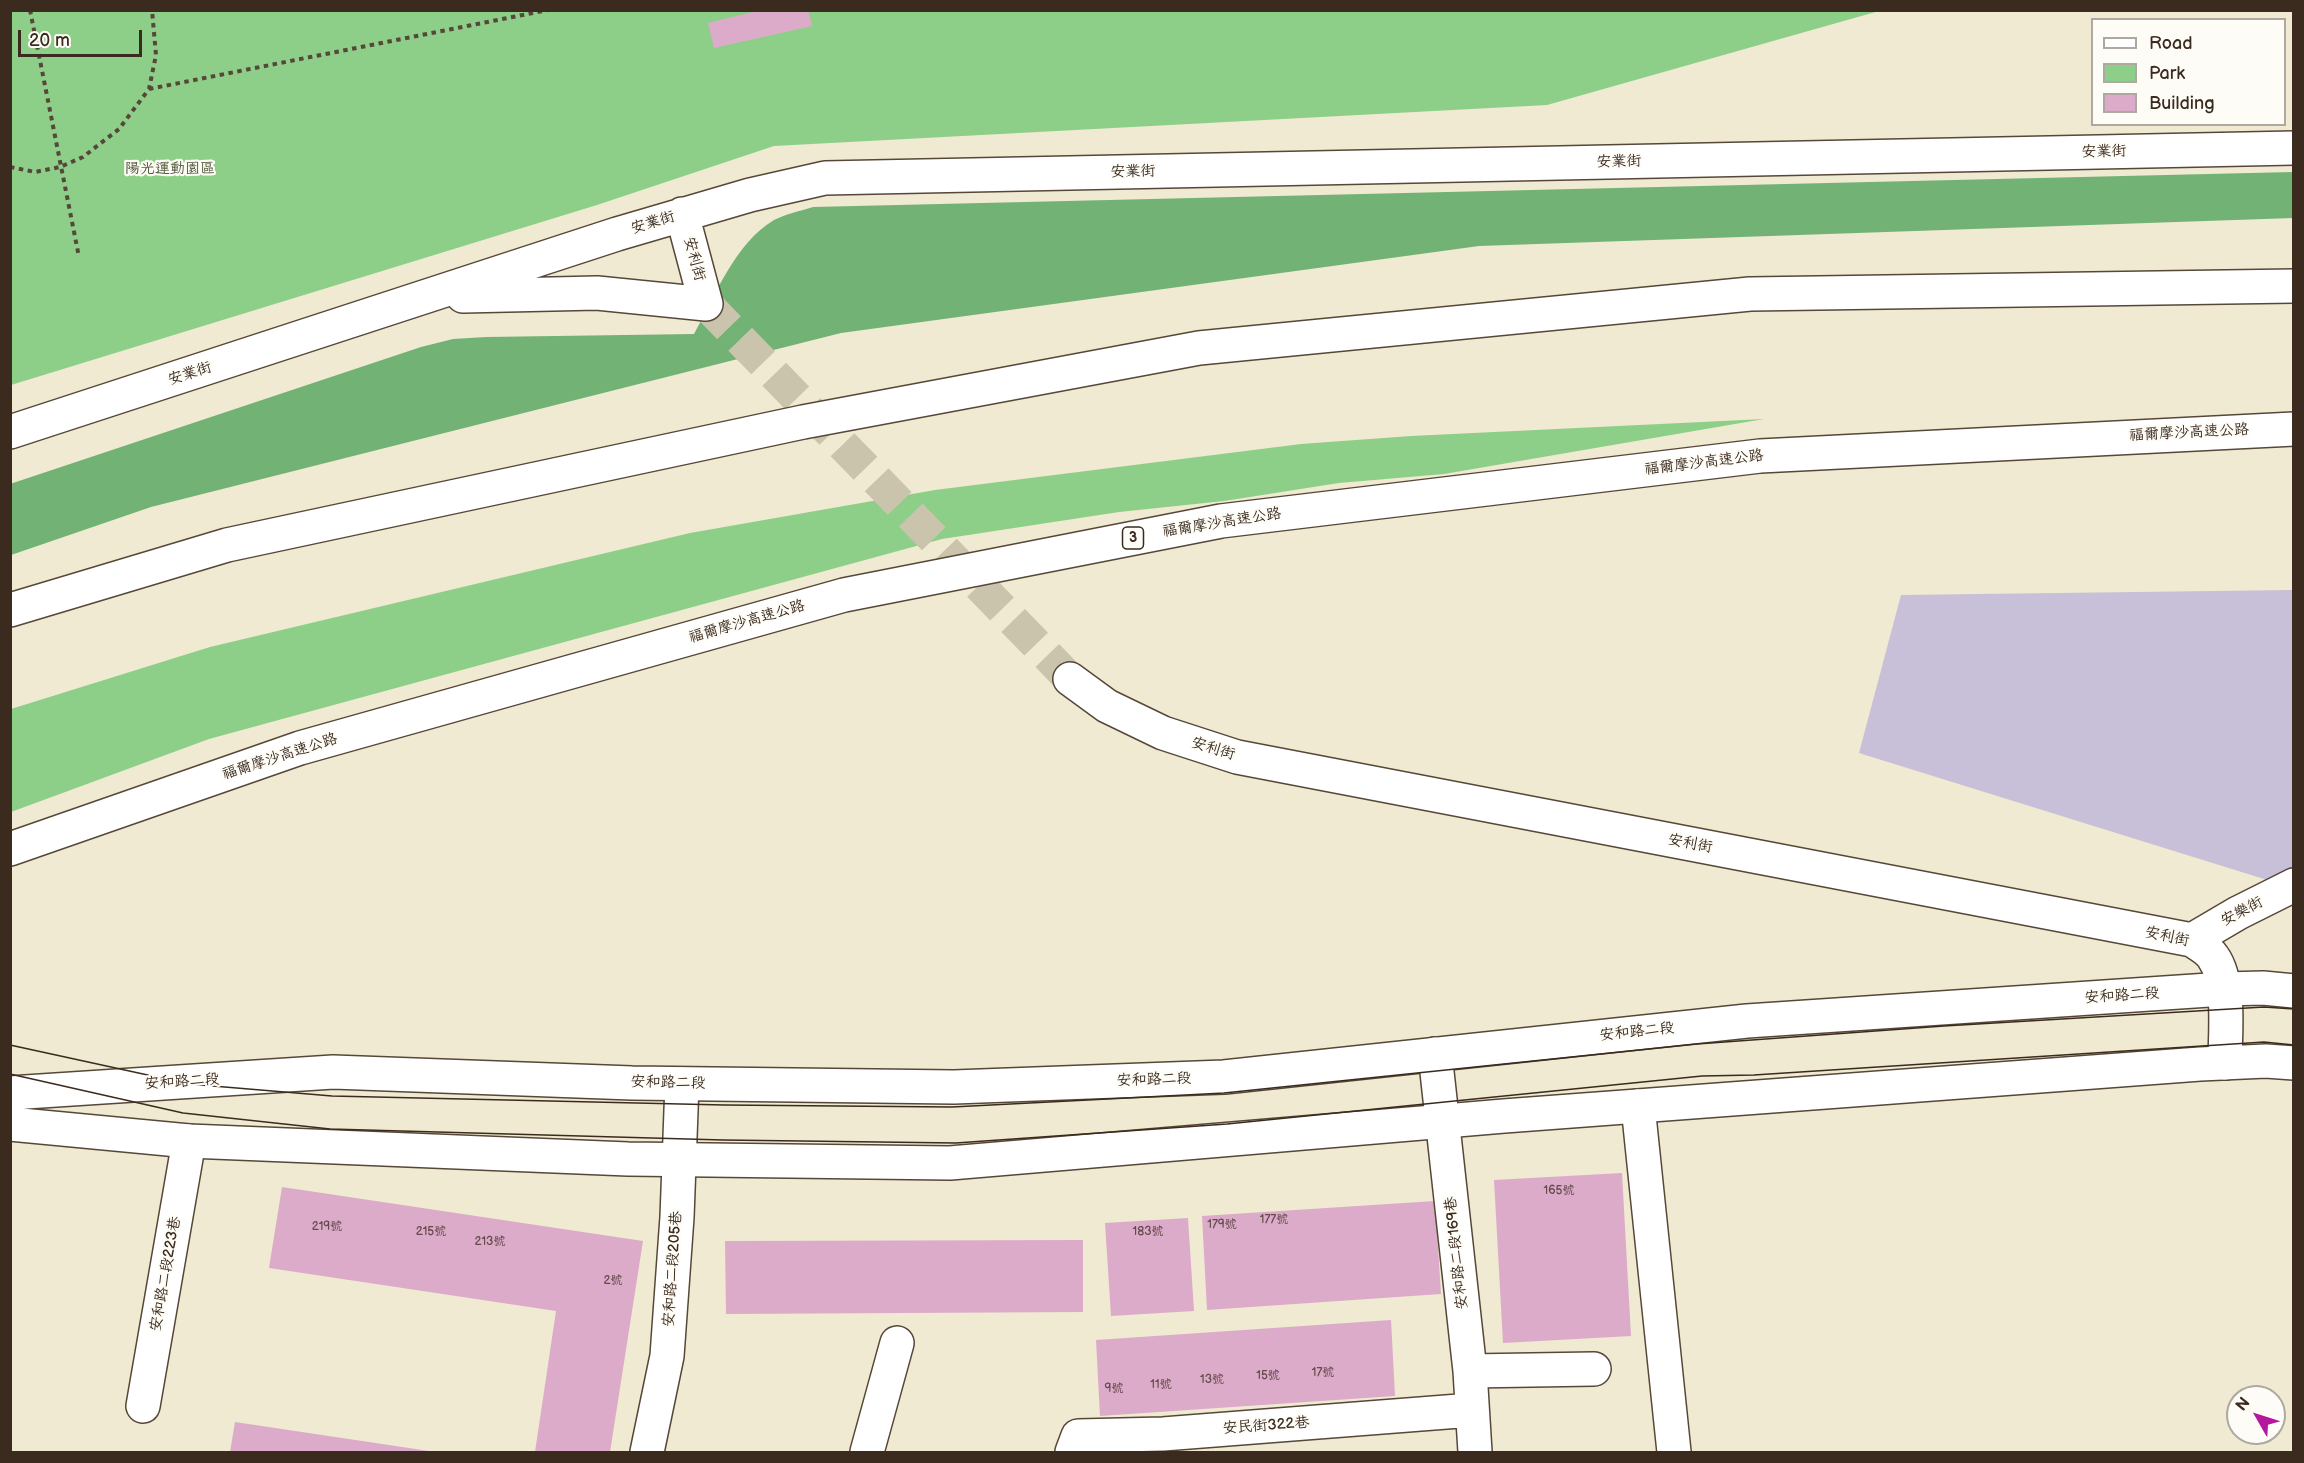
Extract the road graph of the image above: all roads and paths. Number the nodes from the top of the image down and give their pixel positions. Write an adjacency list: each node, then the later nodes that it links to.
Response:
1 (30, 10): 7 (path)
2 (152, 10): 4 (path)
3 (548, 10): 4 (path)
4 (149, 90): 7 (path)
5 (2294, 148): 8 (main road, 安業街)
6 (10, 167): 7 (path)
7 (60, 167): 9 (path)
8 (682, 214): 13 (main road, 安業街); 13 (main road, 安利街)
9 (79, 257)
10 (2294, 282): 11 (main road)
11 (2259, 286): 12 (main road); 16 (main road)
12 (2294, 286)
13 (429, 297): 15 (main road, 安業街)
14 (2294, 429): 18 (main road, 福爾摩沙高速公路 / 3)
15 (10, 432)
16 (10, 610)
17 (1070, 679): 20 (main road, 安利街)
18 (10, 849)
19 (2294, 885): 20 (main road, 安樂街)
20 (2192, 940): 21 (main road, 安利街)
21 (2224, 989): 22 (main road, 安和路二段); 23 (main road, 安和路二段); 24 (main road, 安利街)
22 (2294, 990)
23 (1435, 1054): 26 (main road, 安和路二段); 29 (main road, 安和路二段169巷)
24 (2225, 1063): 25 (main road); 28 (main road)
25 (2294, 1063)
26 (682, 1084): 27 (main road, 安和路二段); 32 (main road, 安和路二段205巷)
27 (10, 1093)
28 (1638, 1106): 29 (main road); 42 (main road)
29 (1443, 1122): 32 (main road); 35 (main road, 安和路二段169巷)
30 (10, 1124): 31 (main road)
31 (189, 1141): 32 (main road); 36 (main road, 安和路二段223巷)
32 (679, 1160): 38 (main road, 安和路二段205巷)
33 (897, 1343): 39 (main road)
34 (1594, 1369): 35 (main road)
35 (1470, 1371): 37 (main road, 安和路二段169巷)
36 (143, 1406)
37 (1472, 1410): 40 (main road, 安民街322巷); 41 (main road, 安和路二段169巷)
38 (647, 1452)
39 (867, 1452)
40 (1072, 1452)
41 (1475, 1452)
42 (1674, 1452)

